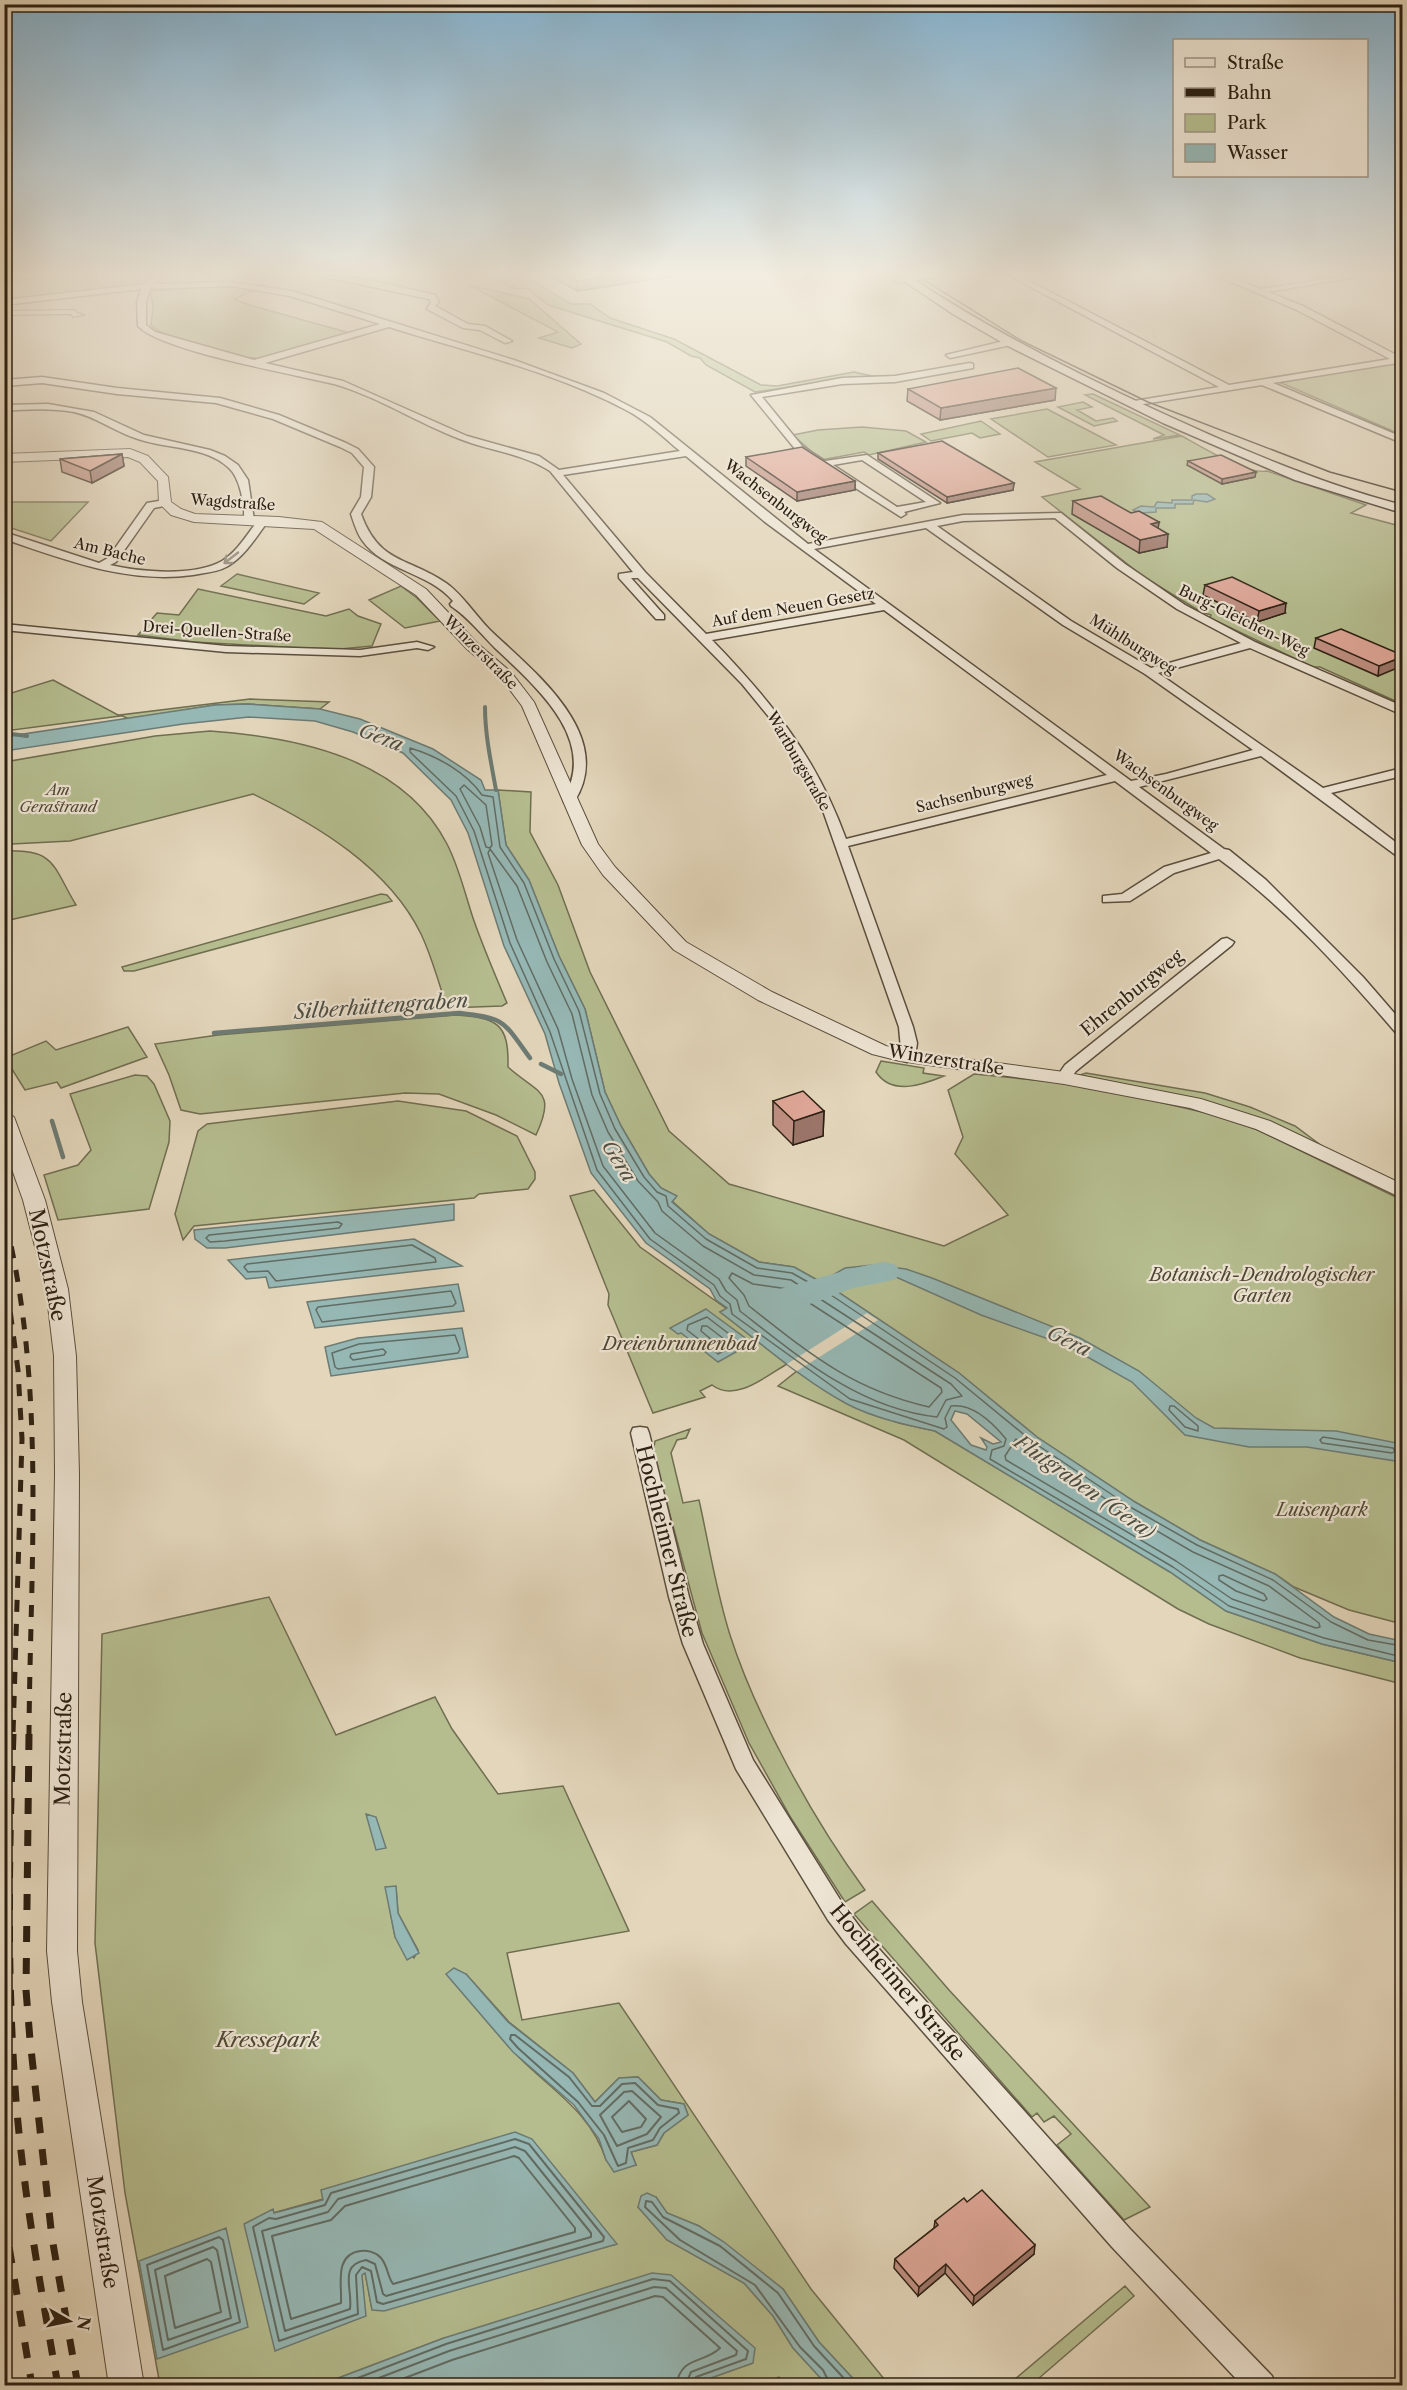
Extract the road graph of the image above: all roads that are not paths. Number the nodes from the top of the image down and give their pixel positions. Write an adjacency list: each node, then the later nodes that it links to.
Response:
1 (87, 387): 39 (street, Winzerstraße)
2 (350, 387): 19 (street, Wartburgstraße)
3 (574, 387): 15 (street, Wachsenburgweg)
4 (808, 387): 17 (street)
5 (1098, 387): 10 (main road)
6 (1225, 387): 9 (street)
7 (1242, 387): 9 (street)
8 (1274, 387): 13 (street)
9 (1230, 389): 10 (street)
10 (1134, 404): 28 (main road)
11 (6, 407): 12 (street); 14 (street)
12 (4, 421)
13 (1402, 440)
14 (137, 445): 16 (street); 27 (street, Wagdstraße); 29 (street)
15 (689, 453): 19 (street); 34 (street, Wachsenburgweg)
16 (4, 458)
17 (824, 465): 18 (street); 20 (street)
18 (880, 468): 20 (street); 21 (street)
19 (556, 473): 36 (street, Wartburgstraße)
20 (840, 475): 22 (street)
21 (893, 476): 22 (street); 23 (street)
22 (853, 483): 24 (street)
23 (906, 484): 24 (street); 25 (street)
24 (867, 492): 26 (street)
25 (920, 493): 26 (street); 26 (street)
26 (880, 500)
27 (165, 503): 29 (street, Wagdstraße); 35 (street)
28 (1402, 509)
29 (249, 520): 30 (street, Wagdstraße)
30 (263, 521): 32 (street, Wagdstraße); 35 (street, Am Bache, one-way to 35)
31 (927, 524): 34 (street, Burg-Gleichen-Weg); 43 (street, Burg-Gleichen-Weg); 45 (street, Mühlburgweg)
32 (317, 525): 37 (street, Winzerstraße)
33 (4, 535): 35 (street, Am Bache)
34 (806, 547): 38 (street, Wachsenburgweg)
35 (104, 565)
36 (641, 574): 40 (street); 42 (street, Wartburgstraße)
37 (407, 583): 39 (street, Winzerstraße); 52 (street, Winzerstraße)
38 (886, 606): 42 (street, Auf dem Neuen Gesetz); 49 (street, Wachsenburgweg)
39 (463, 609): 52 (street, Winzerstraße)
40 (660, 617)
41 (4, 627): 44 (street, Drei-Quellen-Straße)
42 (704, 638): 53 (street, Wartburgstraße)
43 (1251, 644): 45 (street); 46 (street, Burg-Gleichen-Weg)
44 (428, 647)
45 (1149, 672): 47 (street, Mühlburgweg)
46 (1402, 710)
47 (1261, 752): 50 (street); 51 (street, Mühlburgweg)
48 (1402, 772): 51 (street)
49 (1116, 777): 50 (street, Wachsenburgweg); 53 (street, Sachsenburgweg)
50 (1130, 785): 54 (street, Wachsenburgweg)
51 (1321, 792): 55 (street, Mühlburgweg)
52 (568, 799): 59 (street, Winzerstraße)
53 (841, 844): 59 (street, Wartburgstraße)
54 (1224, 853): 56 (street, Wachsenburgweg); 58 (street, Wachsenburgweg)
55 (1402, 853)
56 (1108, 899)
57 (1227, 942): 60 (street, Ehrenburgweg)
58 (1402, 1031)
59 (907, 1057): 60 (street, Winzerstraße)
60 (1064, 1078): 62 (street, Winzerstraße)
61 (4, 1117): 64 (street, Motzstraße)
62 (1402, 1192)
63 (640, 1433): 65 (street, Hochheimer Straße)
64 (127, 2385)
65 (1262, 2385)

